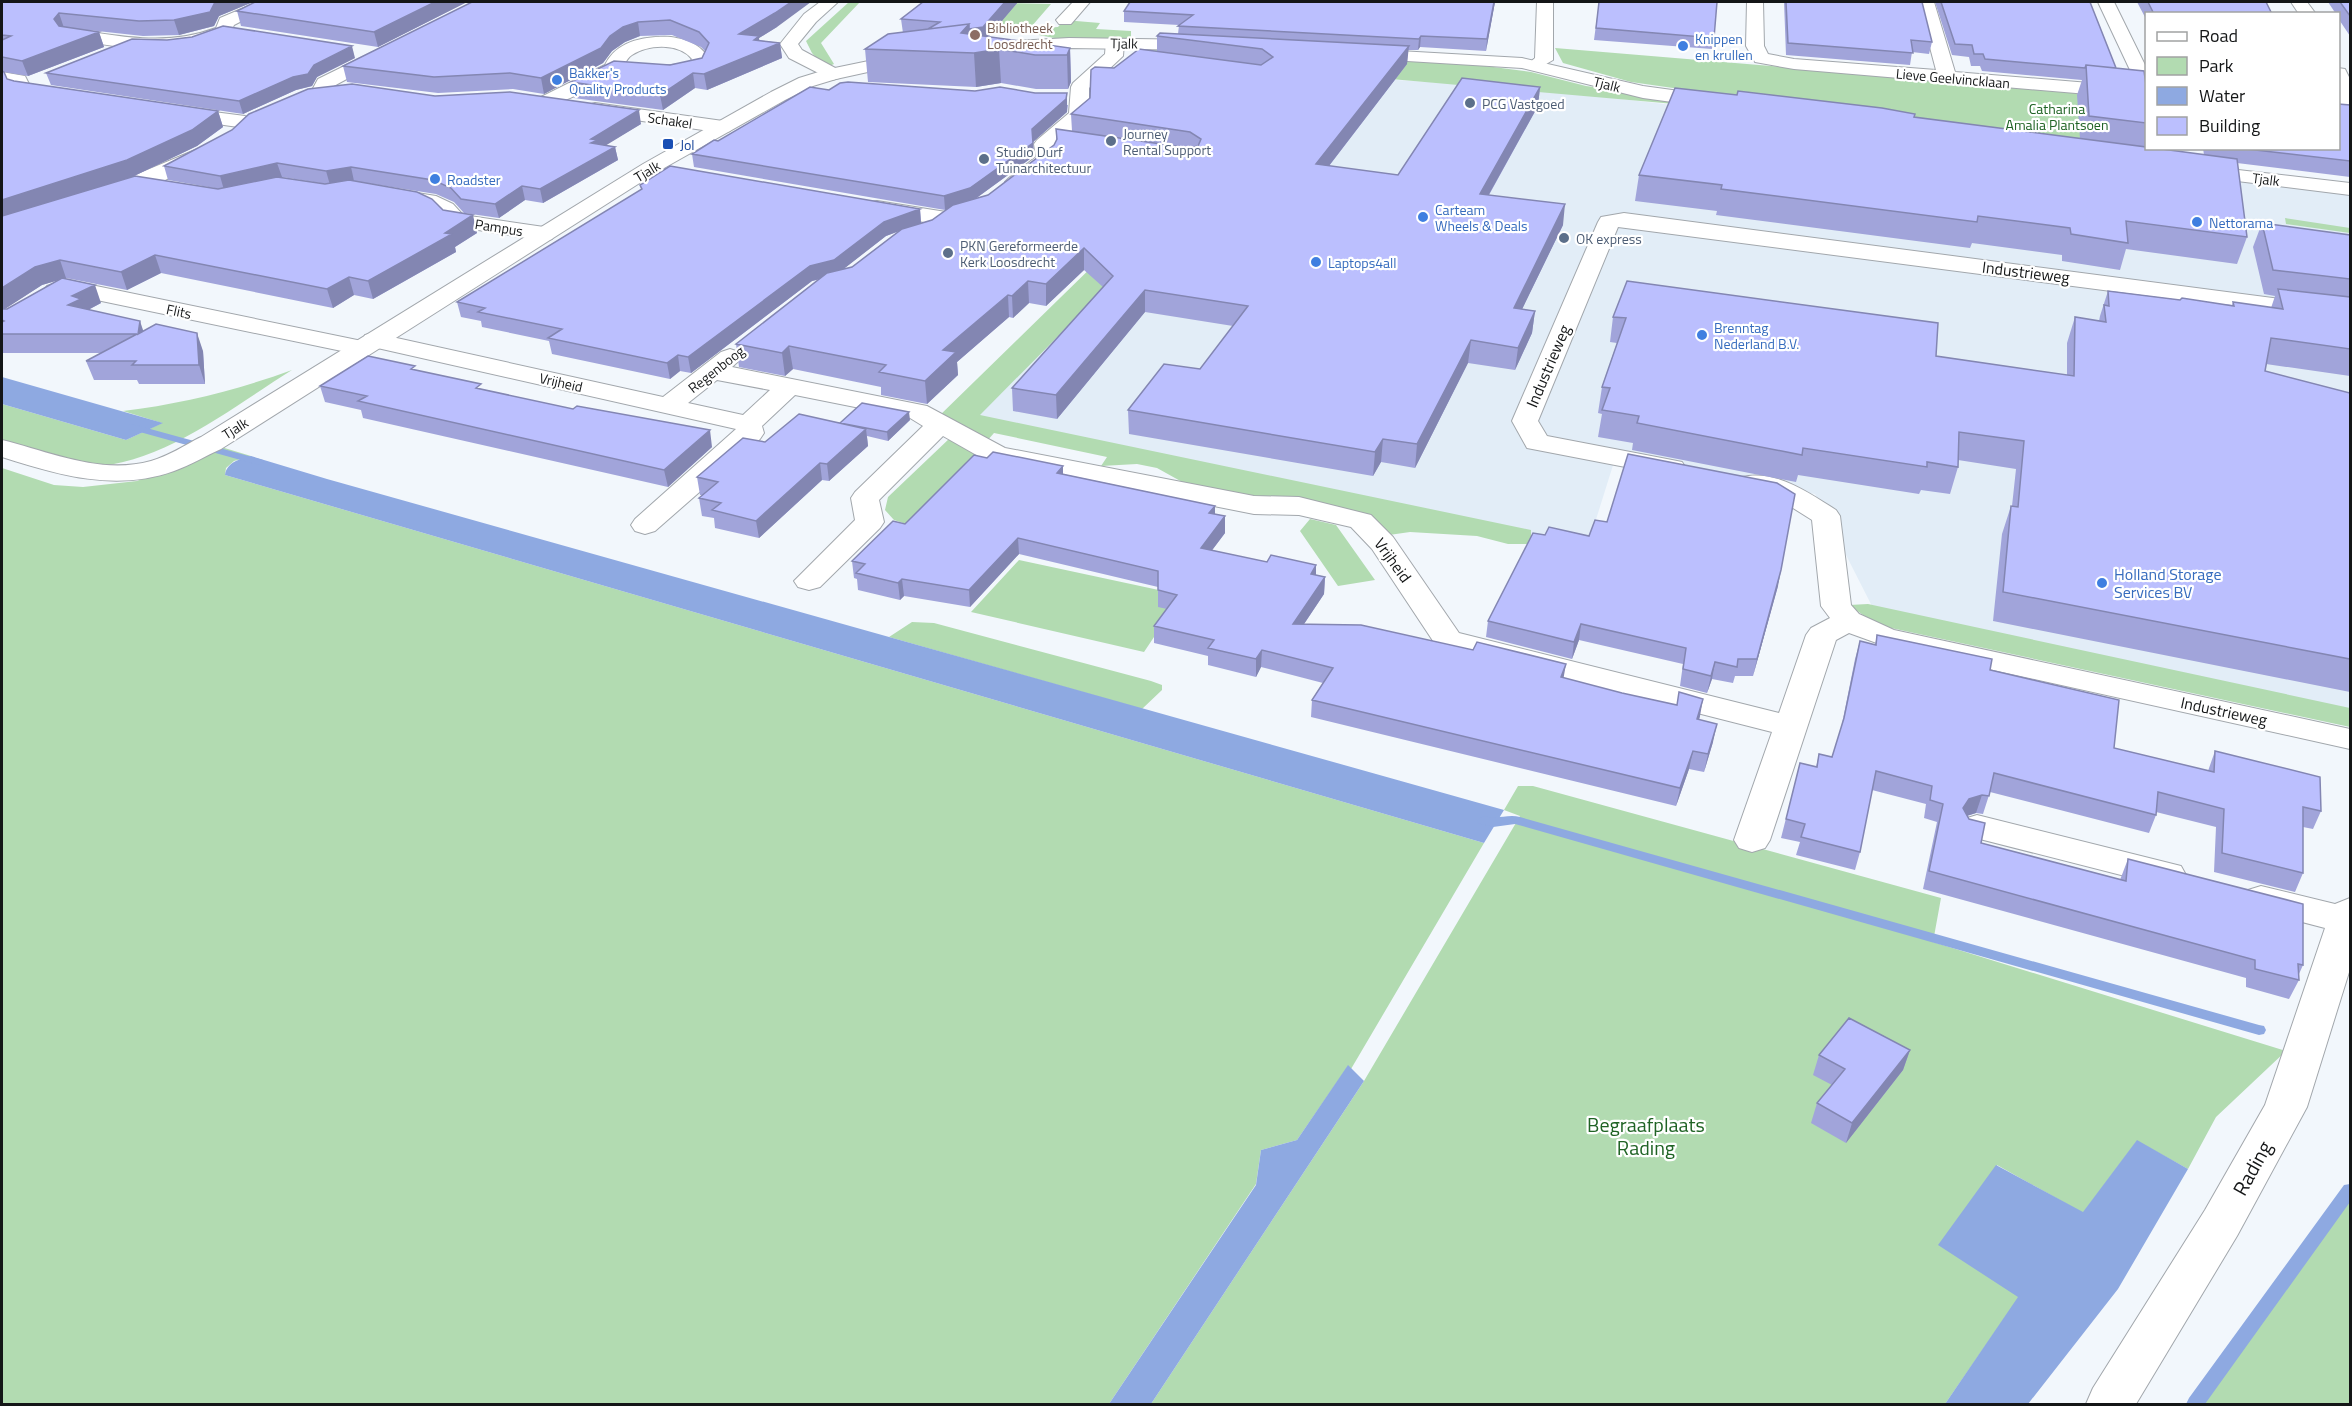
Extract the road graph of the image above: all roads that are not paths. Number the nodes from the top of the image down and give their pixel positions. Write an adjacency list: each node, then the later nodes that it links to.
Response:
1 (271, 2): 9 (street)
2 (830, 2): 25 (street)
3 (1082, 2): 8 (street)
4 (1545, 2): 23 (street)
5 (1755, 2): 29 (street, Lieve Geelvincklaan)
6 (1926, 2): 29 (street)
7 (2106, 2): 30 (street)
8 (1065, 20)
9 (224, 31): 11 (street); 12 (street)
10 (70, 34): 12 (street)
11 (248, 35)
12 (136, 44): 21 (street)
13 (398, 44): 20 (street)
14 (1217, 46): 15 (street, Tjalk)
15 (1115, 47): 16 (street, Tjalk); 22 (street); 44 (street)
16 (985, 48)
17 (354, 50): 20 (street)
18 (1346, 52): 23 (street, Tjalk)
19 (934, 53): 25 (street, Tjalk)
20 (378, 54): 32 (street)
21 (105, 56)
22 (1170, 63)
23 (1536, 65): 38 (street, Tjalk)
24 (613, 68): 37 (street)
25 (832, 74): 43 (street, Tjalk)
26 (53, 76): 31 (street)
27 (2340, 77): 39 (street)
28 (2, 78): 31 (street)
29 (1947, 78): 33 (street, Lieve Geelvincklaan)
30 (2145, 83)
31 (22, 88): 34 (street); 35 (street)
32 (355, 89)
33 (2145, 93)
34 (2, 95)
35 (76, 98)
36 (524, 99): 37 (street, Schakel)
37 (546, 102): 43 (street, Schakel)
38 (1733, 104)
39 (2344, 104)
40 (154, 110): 42 (street)
41 (265, 113): 42 (street)
42 (245, 122): 49 (street)
43 (723, 128): 46 (street, Tjalk)
44 (1051, 139): 45 (street); 53 (street)
45 (1074, 142)
46 (650, 168): 48 (street); 58 (street, Tjalk)
47 (2181, 169): 50 (street, Tjalk)
48 (684, 174)
49 (140, 183): 51 (street); 54 (street)
50 (2350, 189)
51 (173, 190)
52 (375, 192): 58 (street, Pampus)
53 (999, 195)
54 (86, 201)
55 (857, 204): 57 (street)
56 (969, 212): 57 (street)
57 (946, 219): 59 (street)
58 (544, 234): 62 (street, Tjalk)
59 (915, 237)
60 (33, 303): 62 (street, Flits)
61 (2350, 315): 72 (street, Industrieweg)
62 (368, 344): 66 (street, Vrijheid); 69 (street, Tjalk)
63 (749, 344): 64 (street, Regenboog)
64 (712, 371): 65 (street, Vrijheid); 66 (street, Regenboog)
65 (789, 387): 67 (street); 68 (street, Vrijheid)
66 (668, 406): 67 (street, Vrijheid)
67 (748, 424): 70 (street)
68 (940, 424): 71 (street); 73 (street, Vrijheid)
69 (2, 448)
70 (645, 525)
71 (809, 581)
72 (1848, 621): 73 (street); 74 (street, Industrieweg)
73 (1791, 726): 76 (street)
74 (2350, 739)
75 (1977, 828): 77 (street)
76 (1752, 840)
77 (2349, 916): 78 (street, Rading)
78 (2110, 1404)

